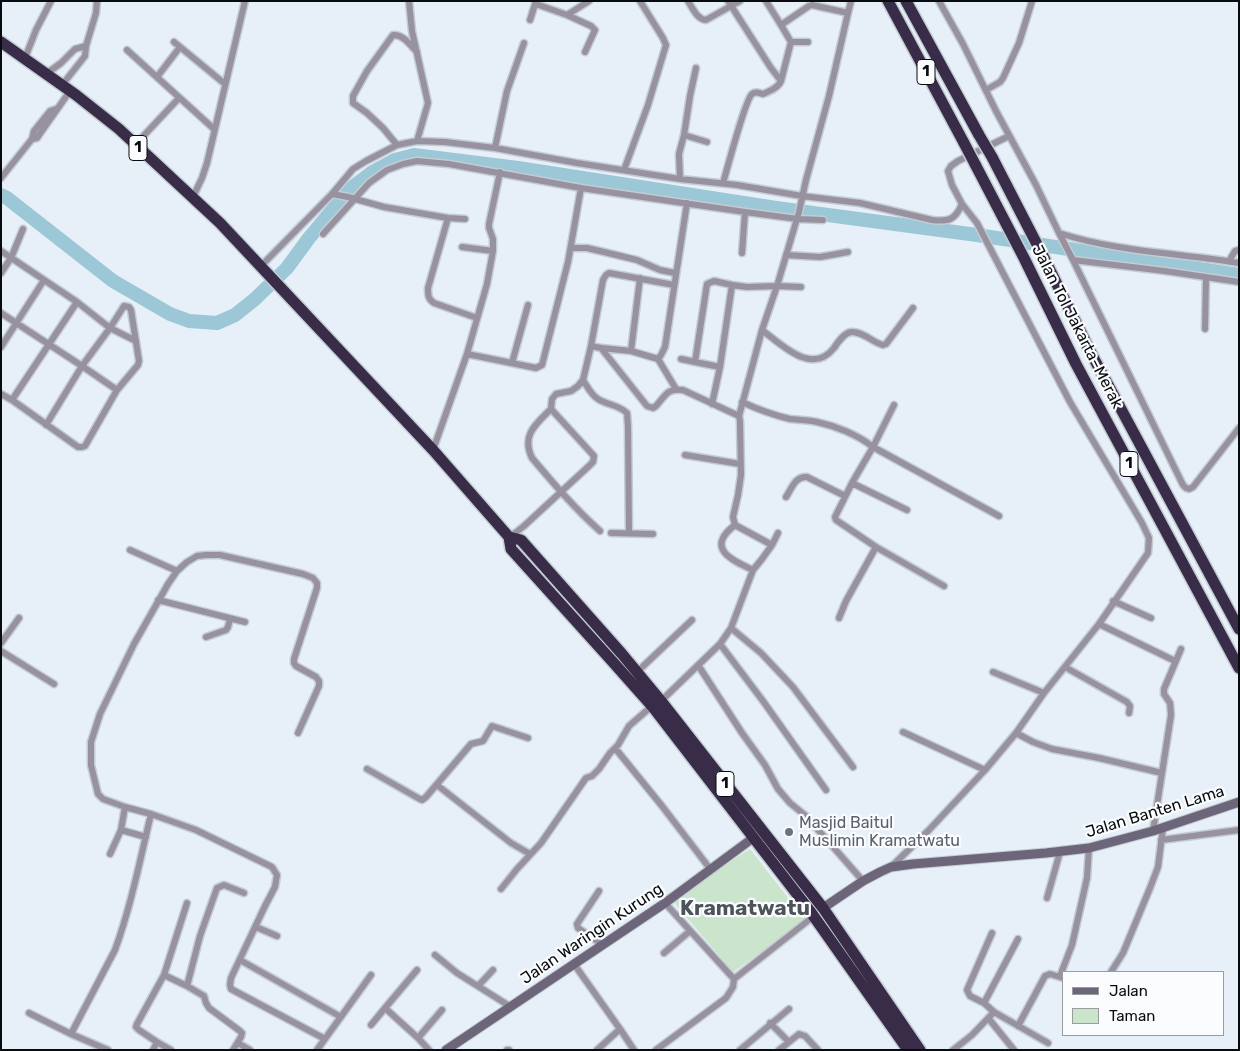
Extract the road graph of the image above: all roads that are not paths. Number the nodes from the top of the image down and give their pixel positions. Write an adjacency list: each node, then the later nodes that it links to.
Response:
1 (51, 1): 31 (street)
2 (97, 1): 26 (street)
3 (245, 1): 36 (street)
4 (409, 1): 29 (street)
5 (589, 1): 18 (street)
6 (640, 1): 48 (street)
7 (688, 1): 15 (street)
8 (740, 1): 15 (street)
9 (766, 1): 20 (street)
10 (888, 1): 167 (highway, Jalan Tol Jakarta–Merak / 1, bridge)
11 (906, 1): 158 (highway, Jalan Tol Jakarta–Merak / 1, bridge)
12 (939, 1): 38 (street)
13 (1032, 1): 38 (street)
14 (536, 2): 18 (street); 19 (street)
15 (730, 4): 35 (street)
16 (807, 4): 17 (street); 20 (street)
17 (849, 5): 57 (street)
18 (567, 15): 30 (street)
19 (530, 20)
20 (782, 25): 23 (street)
21 (1, 42): 31 (highway, 1)
22 (174, 42): 27 (street)
23 (791, 42): 24 (street); 35 (street)
24 (808, 42)
25 (524, 43): 47 (street)
26 (86, 46): 33 (street); 37 (street)
27 (180, 47): 34 (street); 36 (street)
28 (127, 50): 34 (street)
29 (417, 52): 43 (street); 46 (street)
30 (585, 52)
31 (25, 58): 33 (highway, 1)
32 (696, 68): 41 (street)
33 (46, 74): 37 (highway, 1)
34 (157, 77): 39 (street)
35 (781, 81): 52 (street)
36 (225, 84): 40 (street)
37 (66, 88): 45 (highway, 1); 50 (street)
38 (986, 90): 42 (street)
39 (179, 98): 40 (street); 45 (street)
40 (214, 129): 55 (street)
41 (684, 136): 44 (street); 51 (street)
42 (1009, 136): 59 (street); 67 (street)
43 (417, 141): 46 (street); 47 (street)
44 (707, 142)
45 (135, 145): 55 (highway, 1)
46 (397, 145): 54 (street)
47 (495, 148): 48 (street)
48 (624, 170): 51 (street)
49 (500, 172): 53 (street); 56 (street); 72 (street)
50 (1, 178)
51 (680, 179): 52 (street)
52 (723, 183): 57 (street)
53 (581, 188): 58 (street); 69 (street)
54 (335, 195): 56 (street); 80 (street)
55 (193, 197): 80 (highway, 1)
56 (351, 198): 62 (street); 66 (street)
57 (802, 198): 59 (street); 61 (street)
58 (687, 203): 60 (street); 82 (street)
59 (962, 204): 149 (street)
60 (745, 212): 61 (street); 74 (street)
61 (799, 216): 64 (street); 75 (street)
62 (448, 218): 63 (street); 95 (street)
63 (465, 219)
64 (823, 220)
65 (23, 230): 77 (street)
66 (323, 234)
67 (1060, 236): 76 (street); 78 (street)
68 (462, 247): 72 (street)
69 (571, 248): 82 (street); 110 (street)
70 (1239, 250): 78 (street)
71 (1, 251): 77 (street)
72 (493, 251): 95 (street)
73 (848, 252): 75 (street)
74 (742, 253)
75 (786, 255): 89 (street)
76 (1071, 257): 83 (street); 124 (street)
77 (10, 258): 81 (street); 85 (street)
78 (1229, 261): 79 (street)
79 (1239, 263)
80 (261, 268): 126 (highway, 1)
81 (1, 273)
82 (675, 274): 87 (street)
83 (1206, 277): 86 (street); 99 (street)
84 (640, 278): 87 (street); 103 (street); 105 (street)
85 (44, 280): 91 (street); 96 (street)
86 (1239, 282)
87 (674, 285): 107 (street)
88 (732, 285): 89 (street); 109 (street); 112 (street)
89 (777, 286): 90 (street); 98 (street)
90 (801, 287)
91 (78, 302): 97 (street); 101 (street)
92 (528, 305): 110 (street)
93 (913, 308): 98 (street)
94 (1, 312): 96 (street)
95 (477, 318): 106 (street)
96 (17, 322): 101 (street); 102 (street)
97 (110, 328): 100 (street); 100 (street); 111 (street)
98 (762, 330): 118 (street)
99 (1204, 330)
100 (136, 341): 115 (street)
101 (50, 344): 111 (street); 117 (street)
102 (1, 346)
103 (591, 346): 104 (street); 113 (street)
104 (601, 348): 105 (street); 114 (street)
105 (631, 351): 107 (street)
106 (467, 354): 110 (street); 126 (street)
107 (658, 359): 114 (street)
108 (681, 359): 109 (street)
109 (695, 362): 112 (street)
110 (512, 363)
111 (82, 366): 115 (street); 123 (street)
112 (720, 367): 119 (street)
113 (583, 380): 121 (street); 138 (street)
114 (676, 389): 119 (street)
115 (117, 390): 123 (street)
116 (1, 394): 117 (street)
117 (12, 400): 123 (street)
118 (742, 402): 122 (street); 125 (street)
119 (712, 404): 122 (street)
120 (894, 405): 125 (street)
121 (552, 409): 130 (street); 130 (street)
122 (739, 416): 128 (street)
123 (46, 425)
124 (1239, 428)
125 (874, 447): 129 (street); 134 (street)
126 (433, 450): 141 (highway, 1)
127 (685, 455): 128 (street)
128 (740, 464): 135 (street)
129 (852, 483): 131 (street); 133 (street)
130 (561, 492): 136 (street); 141 (street)
131 (846, 496): 132 (street); 143 (street)
132 (786, 497)
133 (907, 510)
134 (999, 516)
135 (735, 524): 142 (street); 145 (street)
136 (600, 531)
137 (611, 533): 138 (street)
138 (629, 533): 140 (street)
139 (778, 533): 142 (street)
140 (653, 534)
141 (510, 537): 168 (highway, 1); 172 (highway, 1)
142 (772, 545): 145 (street)
143 (876, 547): 147 (street); 151 (street)
144 (130, 550): 146 (street)
145 (753, 570): 157 (street)
146 (176, 571): 148 (street); 175 (street)
147 (944, 586)
148 (158, 600): 153 (street); 186 (street)
149 (1113, 601): 152 (street); 156 (street)
150 (18, 618): 160 (street)
151 (839, 618)
152 (1151, 618)
153 (230, 619): 155 (street); 159 (street)
154 (692, 620): 168 (street)
155 (245, 622)
156 (1099, 624): 164 (street); 166 (street)
157 (731, 628): 161 (street); 179 (street)
158 (1239, 629)
159 (206, 637)
160 (1, 643)
161 (720, 644): 165 (street); 184 (street)
162 (1181, 649): 164 (street)
163 (1, 651): 170 (street)
164 (1175, 661): 182 (street)
165 (698, 665): 172 (street); 201 (street)
166 (1064, 667): 171 (street); 173 (street)
167 (1239, 668)
168 (637, 672): 172 (highway, 1)
169 (993, 672): 171 (street)
170 (54, 684)
171 (1044, 693): 176 (street)
172 (656, 704): 178 (street); 193 (highway, 1); 208 (highway, 1)
173 (1129, 713)
174 (903, 732): 181 (street)
175 (298, 733)
176 (1016, 733): 181 (street); 182 (street)
177 (528, 738): 183 (street)
178 (615, 748): 198 (street); 200 (street)
179 (853, 767)
180 (367, 769): 183 (street)
181 (985, 770): 199 (street)
182 (1162, 773): 191 (street)
183 (437, 785): 198 (street)
184 (826, 790)
185 (1239, 802): 188 (main road, Jalan Banten Lama)
186 (125, 807): 187 (street); 189 (street)
187 (151, 814): 192 (street); 209 (street)
188 (1163, 828): 191 (main road, Jalan Banten Lama); 194 (street)
189 (121, 830): 192 (street); 197 (street)
190 (1239, 830): 194 (street)
191 (1153, 831): 195 (main road, Jalan Banten Lama)
192 (146, 836): 242 (street)
193 (753, 838): 200 (main road, Jalan Waringin Kurung); 208 (highway, 1)
194 (1161, 840): 222 (street)
195 (1089, 848): 196 (main road, Jalan Banten Lama); 221 (street)
196 (1060, 852): 199 (main road, Jalan Banten Lama); 205 (street)
197 (110, 854)
198 (530, 854): 202 (street)
199 (891, 867): 201 (main road, Jalan Banten Lama)
200 (711, 870): 207 (main road, Jalan Waringin Kurung)
201 (863, 881): 208 (main road, Jalan Banten Lama)
202 (501, 889)
203 (599, 891): 214 (street)
204 (244, 893): 227 (street)
205 (1047, 898)
206 (187, 903): 223 (street)
207 (665, 903): 210 (street); 214 (main road, Jalan Waringin Kurung)
208 (818, 912): 226 (street); 263 (highway, 1); 264 (highway, 1)
209 (256, 927): 212 (street); 217 (street)
210 (690, 931): 215 (street); 226 (street)
211 (992, 932): 229 (street)
212 (277, 936)
213 (1018, 939): 229 (street)
214 (602, 945): 218 (main road, Jalan Waringin Kurung)
215 (664, 953)
216 (435, 955): 228 (street)
217 (240, 960): 236 (street); 244 (street)
218 (574, 964): 230 (main road, Jalan Waringin Kurung); 241 (street)
219 (417, 970): 231 (street)
220 (493, 970): 228 (street)
221 (1064, 971)
222 (1112, 971)
223 (164, 975): 227 (street); 246 (street)
224 (372, 975): 236 (street)
225 (1062, 977): 240 (street)
226 (734, 979): 259 (street)
227 (187, 986): 247 (street)
228 (478, 986): 230 (street)
229 (984, 1003): 234 (street)
230 (511, 1007): 256 (main road, Jalan Waringin Kurung)
231 (385, 1008): 239 (street); 243 (street)
232 (789, 1008): 238 (street)
233 (442, 1010): 243 (street)
234 (994, 1012): 237 (street); 240 (street)
235 (29, 1013): 242 (street)
236 (341, 1017): 244 (street)
237 (989, 1019): 265 (street); 266 (street)
238 (770, 1023): 245 (street); 260 (street)
239 (371, 1024)
240 (1018, 1026): 248 (street)
241 (620, 1029): 257 (street); 258 (street)
242 (71, 1034): 249 (street)
243 (418, 1038): 255 (street)
244 (325, 1039): 254 (street)
245 (788, 1041): 261 (street); 262 (street)
246 (157, 1042): 250 (street); 251 (street)
247 (238, 1043): 252 (street); 253 (street)
248 (1048, 1043)
249 (108, 1050)
250 (153, 1050)
251 (171, 1050)
252 (233, 1050)
253 (250, 1050)
254 (317, 1050)
255 (430, 1050)
256 (446, 1050)
257 (598, 1050)
258 (634, 1050)
259 (656, 1050)
260 (740, 1050)
261 (779, 1050)
262 (818, 1050)
263 (908, 1050)
264 (920, 1050)
265 (953, 1050)
266 (1014, 1050)

